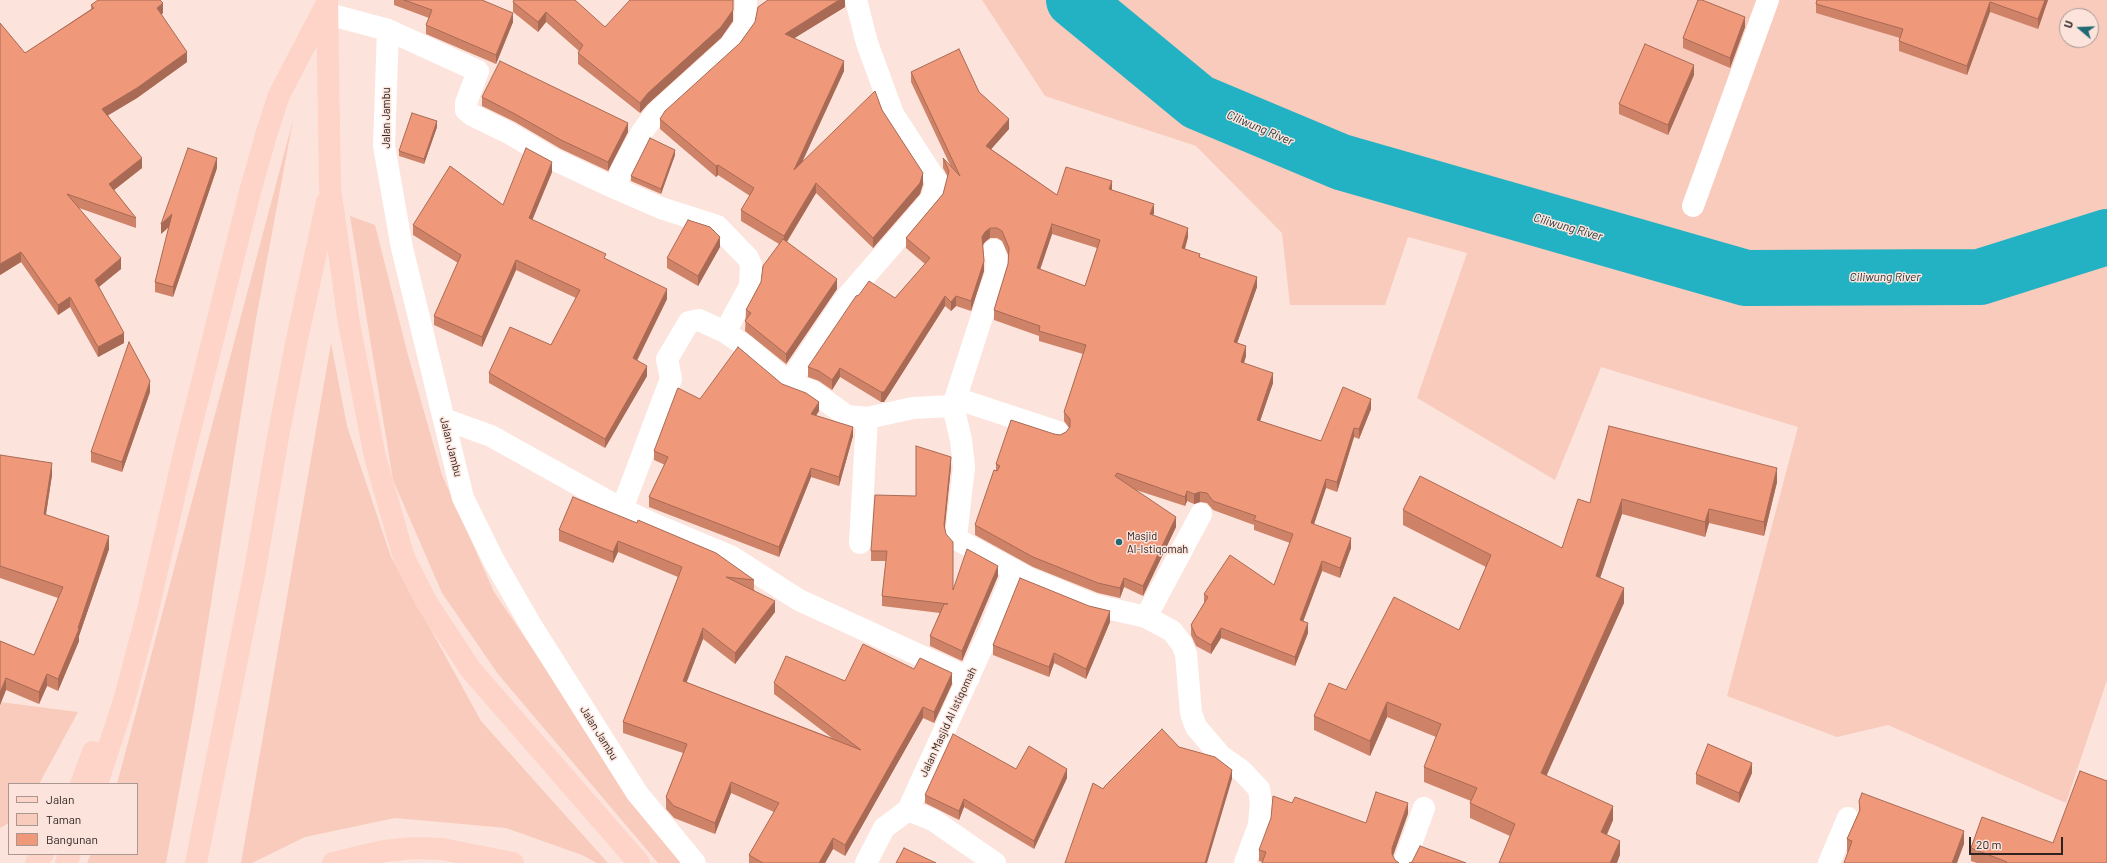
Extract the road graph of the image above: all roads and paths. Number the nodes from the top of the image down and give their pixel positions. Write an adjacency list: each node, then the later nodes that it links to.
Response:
1 (746, 0): 7 (street)
2 (856, 0): 11 (street)
3 (1768, 0): 8 (street)
4 (327, 5): 5 (street); 6 (main road); 20 (main road)
5 (388, 30): 7 (street); 14 (street, Jalan Jambu)
6 (330, 188): 30 (main road); 33 (main road)
7 (615, 188): 10 (street)
8 (1693, 206)
9 (994, 250): 12 (street)
10 (725, 332): 11 (street); 16 (street)
11 (789, 383): 13 (street)
12 (953, 406): 13 (street); 15 (street); 19 (street)
13 (867, 418): 18 (street)
14 (444, 419): 16 (street); 34 (street, Jalan Jambu)
15 (1058, 432)
16 (622, 509): 22 (street)
17 (1201, 514): 21 (street)
18 (860, 544)
19 (1014, 570): 21 (street); 22 (street, Jalan Masjid Al Istiqomah)
20 (147, 614): 23 (main road); 24 (main road)
21 (1146, 617): 37 (street)
22 (969, 678): 26 (street, Jalan Masjid Al Istiqomah)
23 (81, 783)
24 (97, 783)
25 (1424, 808): 38 (street)
26 (908, 810): 35 (street, Jalan Masjid Al Istiqomah); 36 (street)
27 (1848, 818): 39 (street)
28 (42, 855): 29 (main road)
29 (36, 863)
30 (196, 863)
31 (333, 863): 32 (main road)
32 (513, 863)
33 (639, 863)
34 (695, 863)
35 (866, 863)
36 (995, 863)
37 (1245, 863)
38 (1404, 863)
39 (1830, 863)

